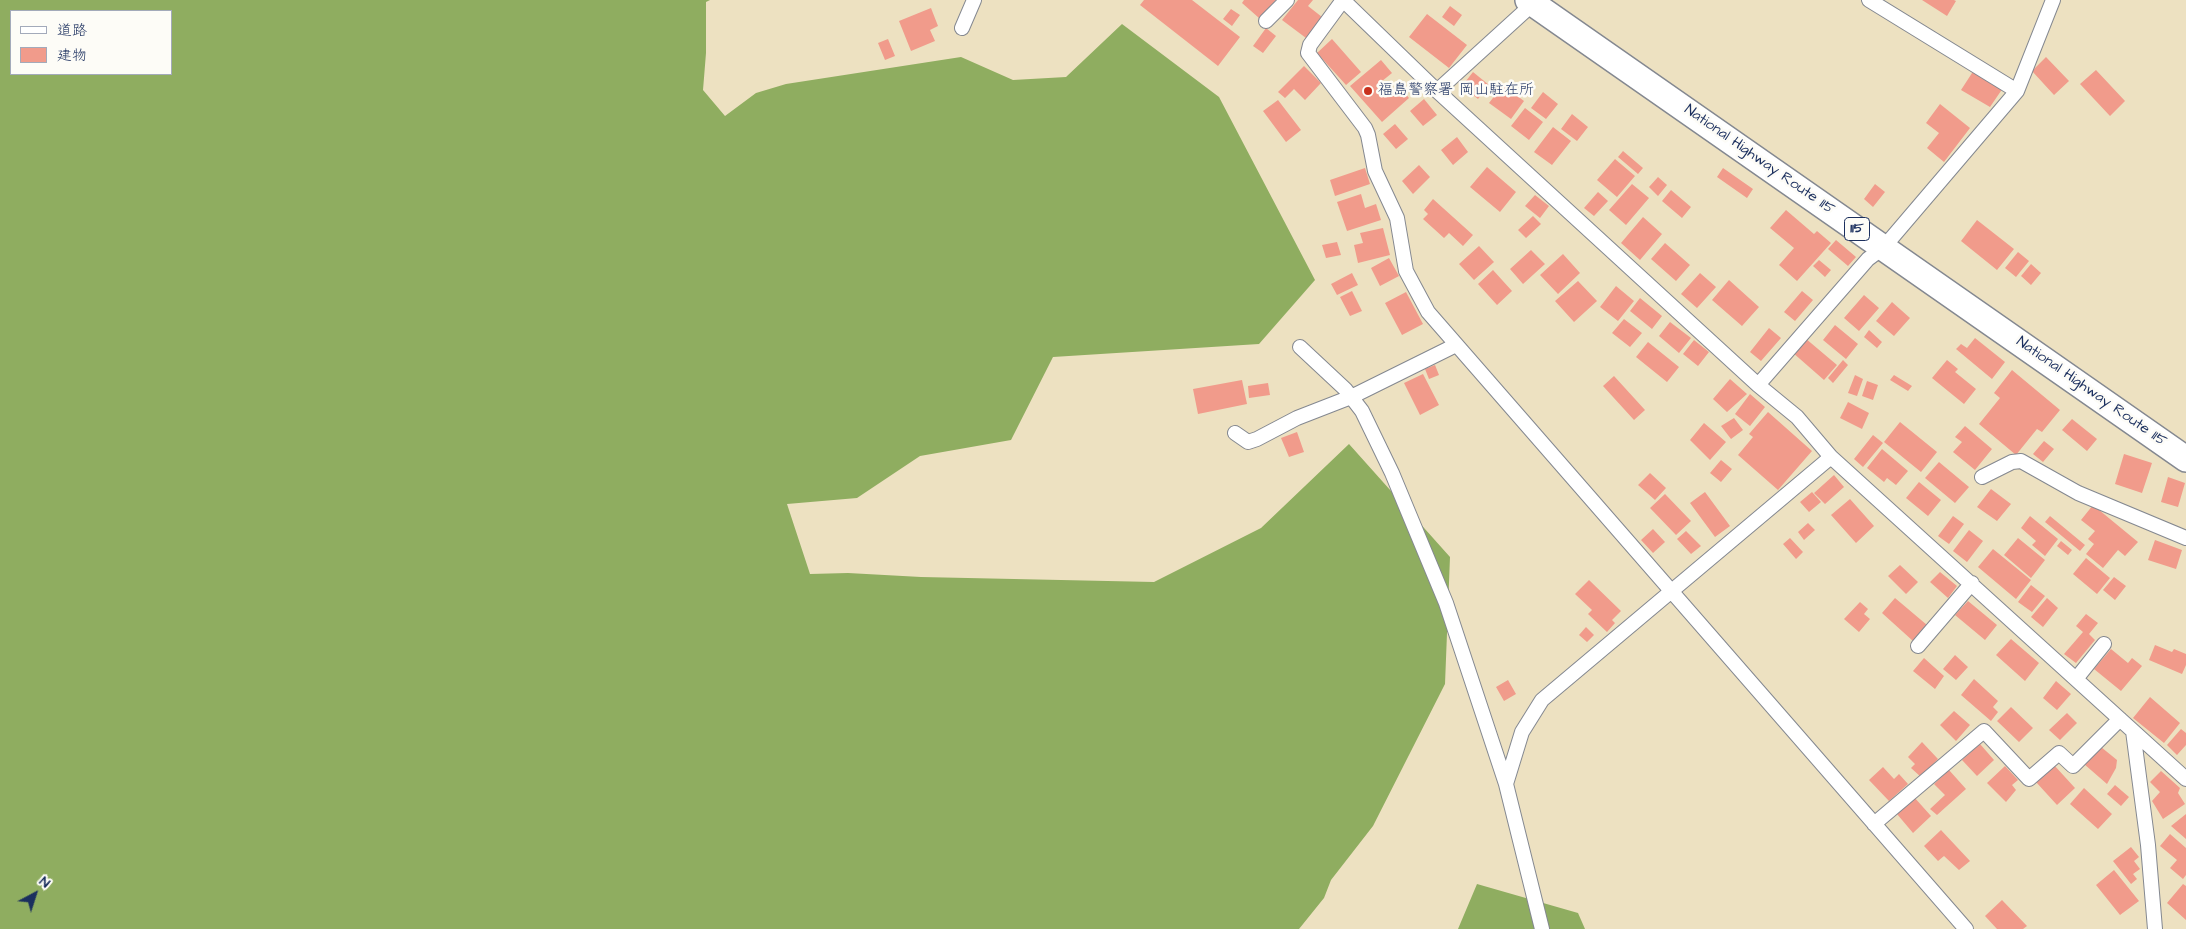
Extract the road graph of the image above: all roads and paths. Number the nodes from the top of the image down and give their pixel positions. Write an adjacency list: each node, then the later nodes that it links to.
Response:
1 (974, 0): 7 (street)
2 (1287, 0): 6 (street)
3 (1868, 0): 9 (street)
4 (2053, 0): 9 (street)
5 (1533, 1): 8 (street); 10 (highway, National Highway Route 115 / 115)
6 (1266, 21)
7 (962, 28)
8 (1437, 91): 11 (street); 13 (street)
9 (2017, 91): 10 (street)
10 (1884, 247): 13 (street); 17 (highway, National Highway Route 115 / 115)
11 (1456, 345): 14 (street); 21 (street)
12 (1300, 347): 14 (street)
13 (1758, 385): 16 (street)
14 (1351, 397): 15 (street); 28 (street)
15 (1235, 433)
16 (1832, 457): 20 (street); 21 (street)
17 (2186, 459)
18 (1982, 477): 19 (street)
19 (2186, 538)
20 (1972, 583): 23 (street); 24 (street)
21 (1670, 592): 28 (street); 29 (street)
22 (2104, 644): 24 (street)
23 (1918, 646)
24 (2076, 679): 25 (street)
25 (2120, 719): 26 (street); 29 (street)
26 (2133, 731): 27 (street); 32 (street)
27 (2186, 779)
28 (1506, 784): 30 (street)
29 (1874, 824): 31 (street)
30 (1542, 929)
31 (1966, 929)
32 (2155, 929)

